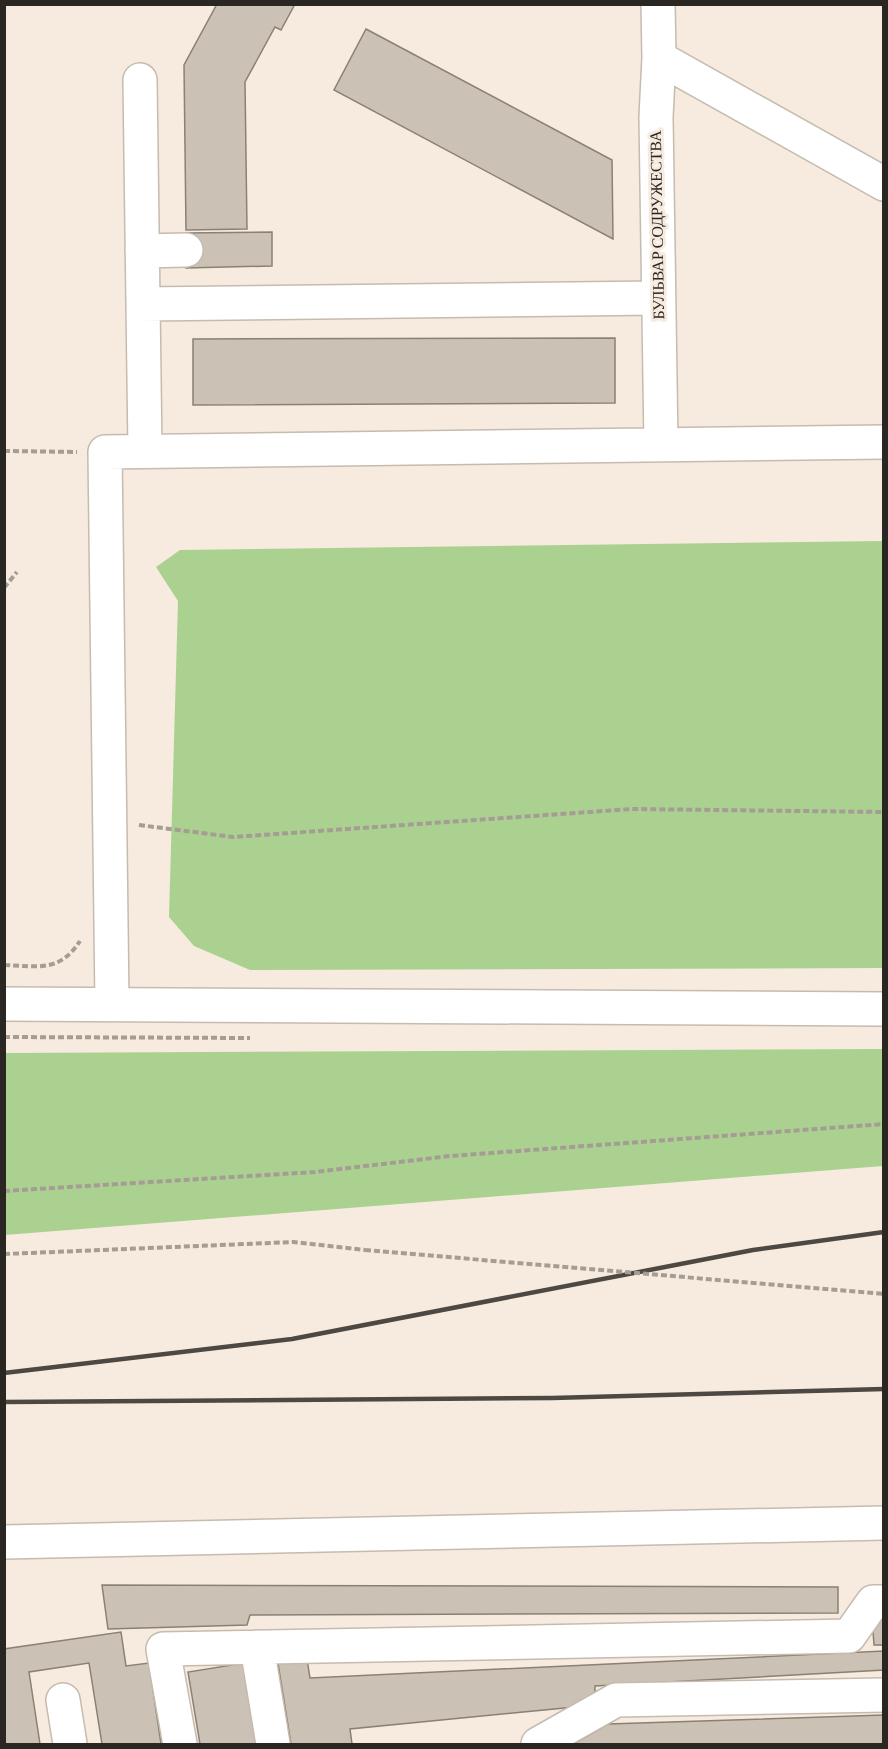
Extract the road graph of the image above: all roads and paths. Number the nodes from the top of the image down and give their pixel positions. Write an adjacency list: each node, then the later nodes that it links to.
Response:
1 (658, 4): 2 (street, БУЛЬВАР СОДРУЖЕСТВА)
2 (659, 58): 4 (street); 7 (street, БУЛЬВАР СОДРУЖЕСТВА)
3 (140, 80): 5 (street)
4 (884, 184)
5 (142, 250): 6 (street); 8 (street)
6 (186, 250)
7 (658, 298): 8 (street); 10 (street, БУЛЬВАР СОДРУЖЕСТВА)
8 (143, 304): 12 (street)
9 (884, 442): 10 (street)
10 (661, 445): 12 (street)
11 (4, 451): 13 (path)
12 (145, 451): 13 (street)
13 (105, 452): 20 (street)
14 (17, 572): 15 (path)
15 (4, 588)
16 (884, 812): 17 (path)
17 (132, 824)
18 (86, 932): 19 (path)
19 (4, 965)
20 (112, 1002): 21 (street); 22 (street)
21 (4, 1004)
22 (884, 1009)
23 (884, 1124): 24 (path)
24 (4, 1191)
25 (4, 1254): 26 (path, bridge)
26 (884, 1294)
27 (884, 1523): 28 (street)
28 (4, 1542)
29 (884, 1602): 30 (street)
30 (257, 1647): 34 (street); 35 (street)
31 (884, 1695): 36 (street)
32 (63, 1700): 33 (street)
33 (70, 1744)
34 (180, 1744)
35 (273, 1744)
36 (538, 1744)

